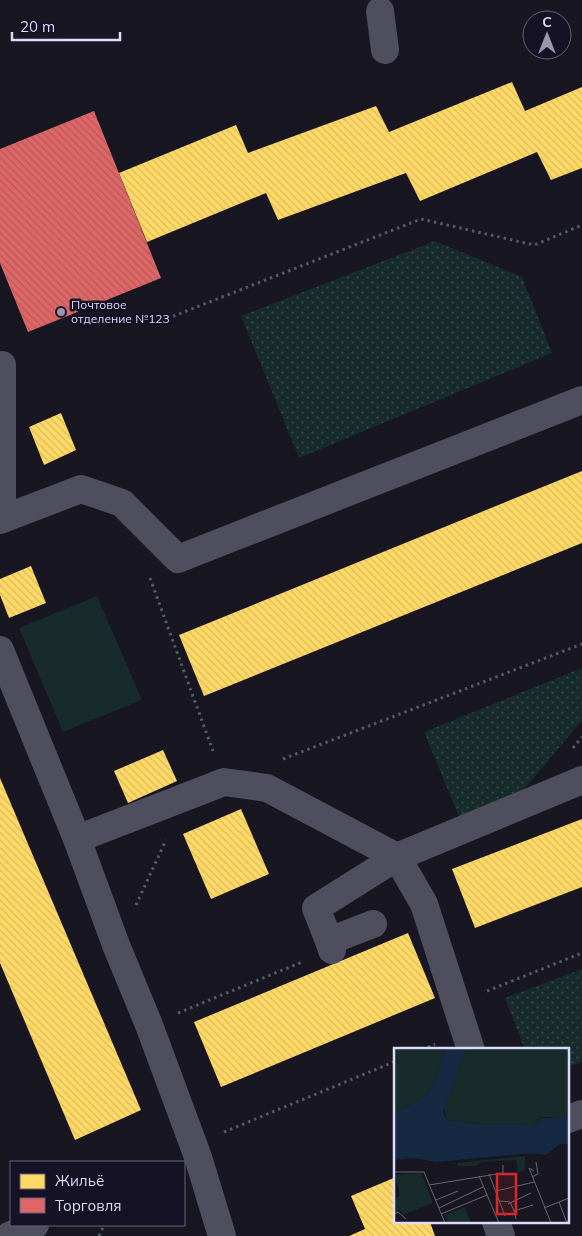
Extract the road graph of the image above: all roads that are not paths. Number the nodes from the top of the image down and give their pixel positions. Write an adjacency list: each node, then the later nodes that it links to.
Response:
1 (380, 11): 2 (lane)
2 (385, 50)
3 (2, 365): 5 (lane)
4 (582, 400): 5 (lane)
5 (1, 519)
6 (0, 650): 8 (lane)
7 (582, 780): 9 (lane)
8 (77, 838): 9 (lane); 14 (lane)
9 (397, 857): 10 (lane); 11 (lane)
10 (373, 924)
11 (470, 1048)
12 (582, 1114): 13 (lane)
13 (570, 1118)
14 (192, 1155): 18 (lane)
15 (497, 1224): 19 (lane)
16 (33, 1226): 17 (lane)
17 (9, 1236)
18 (222, 1236)
19 (501, 1236)

